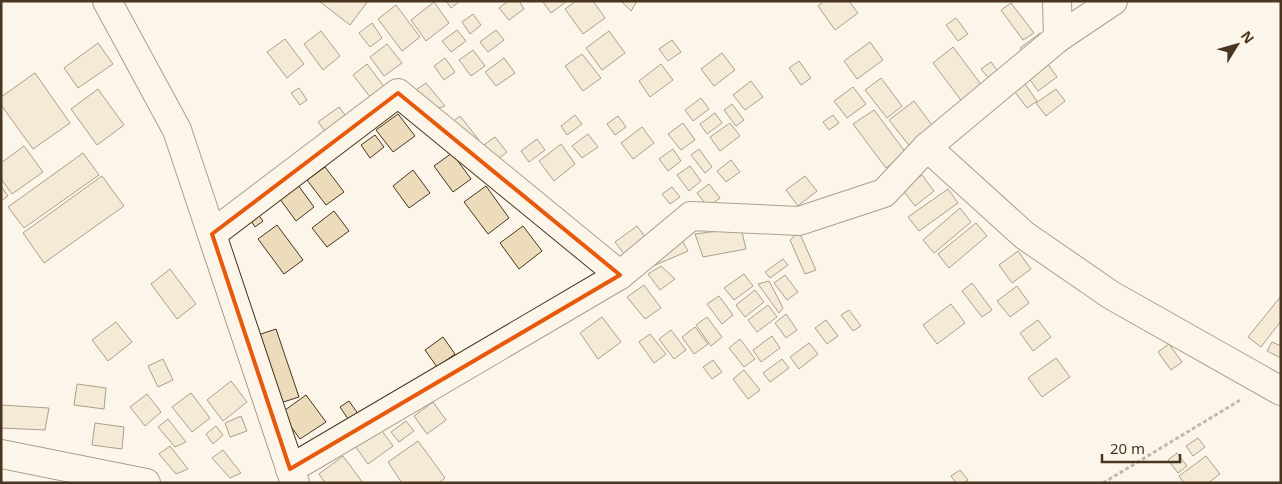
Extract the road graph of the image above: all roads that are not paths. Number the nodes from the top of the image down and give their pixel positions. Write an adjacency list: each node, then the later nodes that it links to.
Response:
1 (107, 1): 6 (street)
2 (1057, 1): 4 (street)
3 (1113, 1): 4 (street)
4 (1058, 38): 5 (street)
5 (927, 147): 7 (street); 8 (street)
6 (212, 234): 7 (street); 10 (street)
7 (620, 275): 10 (street)
8 (1275, 387)
9 (1, 454): 11 (street)
10 (293, 476)
11 (146, 483)

